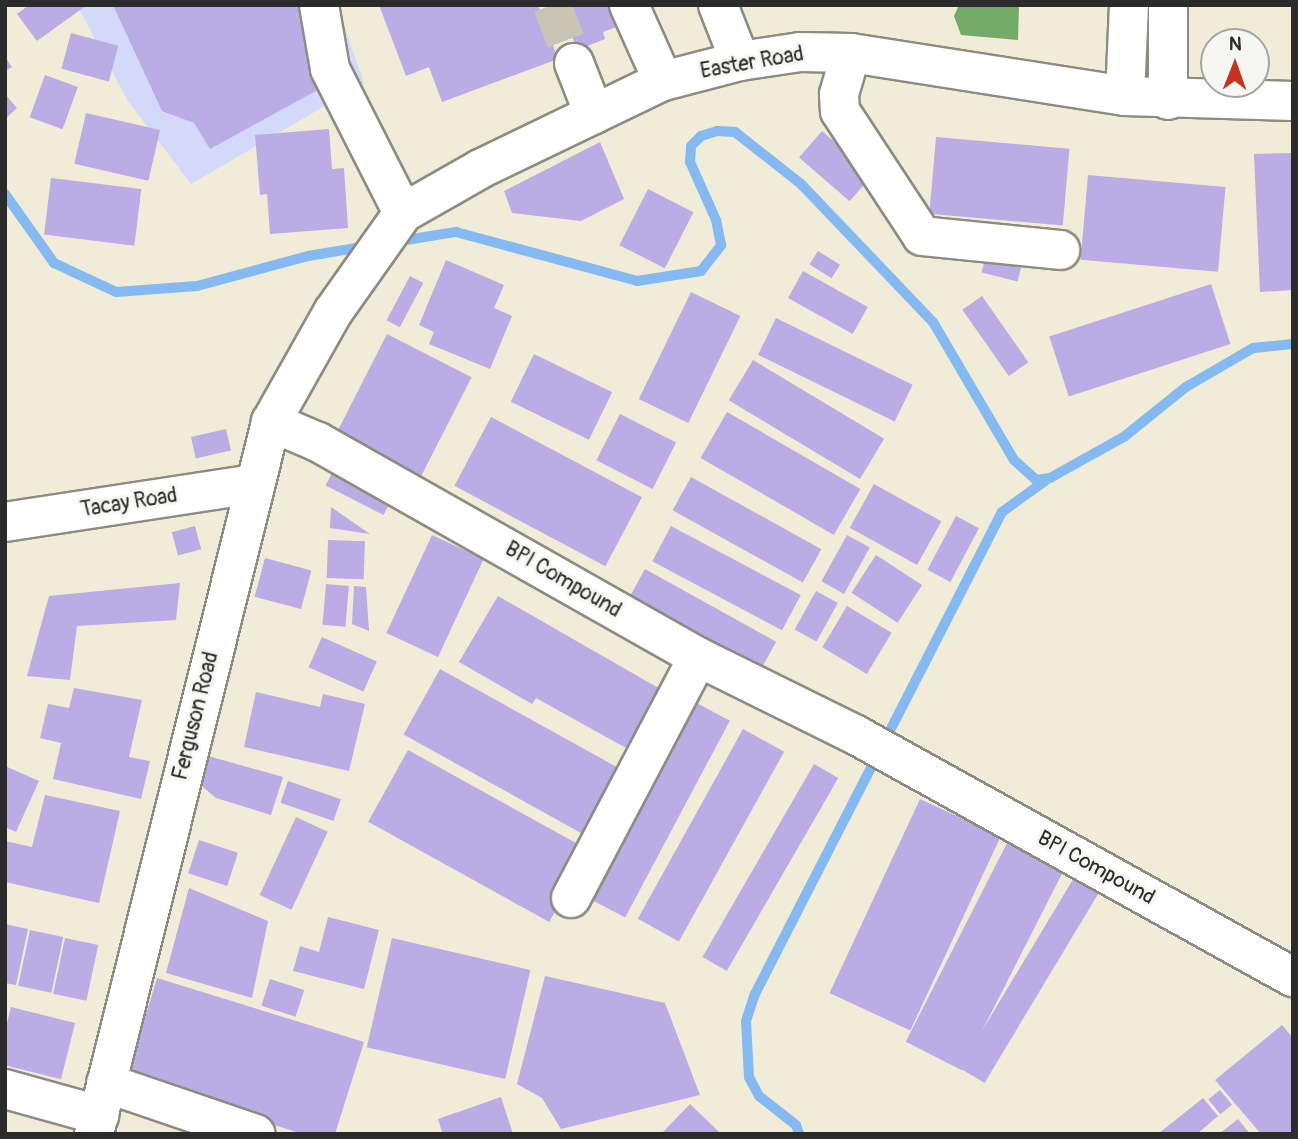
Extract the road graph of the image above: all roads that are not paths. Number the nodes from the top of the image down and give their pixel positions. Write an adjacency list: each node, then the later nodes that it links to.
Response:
1 (319, 5): 14 (main road)
2 (629, 5): 9 (main road)
3 (718, 5): 7 (main road)
4 (1129, 5): 10 (main road)
5 (1168, 5): 11 (main road)
6 (851, 53): 7 (main road, Easter Road); 10 (main road, Easter Road); 15 (main road)
7 (740, 61): 9 (main road, Easter Road)
8 (574, 63): 13 (main road)
9 (663, 81): 13 (main road, Easter Road)
10 (1125, 96): 11 (main road, Easter Road)
11 (1168, 100): 12 (main road, Easter Road)
12 (1293, 100)
13 (594, 114): 14 (main road, Easter Road)
14 (397, 222): 16 (main road, Easter Road)
15 (1060, 250)
16 (342, 299): 17 (main road, Ferguson Road)
17 (271, 422): 18 (main road, Ferguson Road); 20 (main road, BPI Compound)
18 (253, 484): 19 (main road, Tacay Road); 24 (main road, Ferguson Road)
19 (5, 522)
20 (698, 657): 21 (main road); 22 (main road, BPI Compound)
21 (571, 898)
22 (1293, 977)
23 (5, 1089): 24 (main road)
24 (99, 1110): 25 (main road)
25 (256, 1134)

